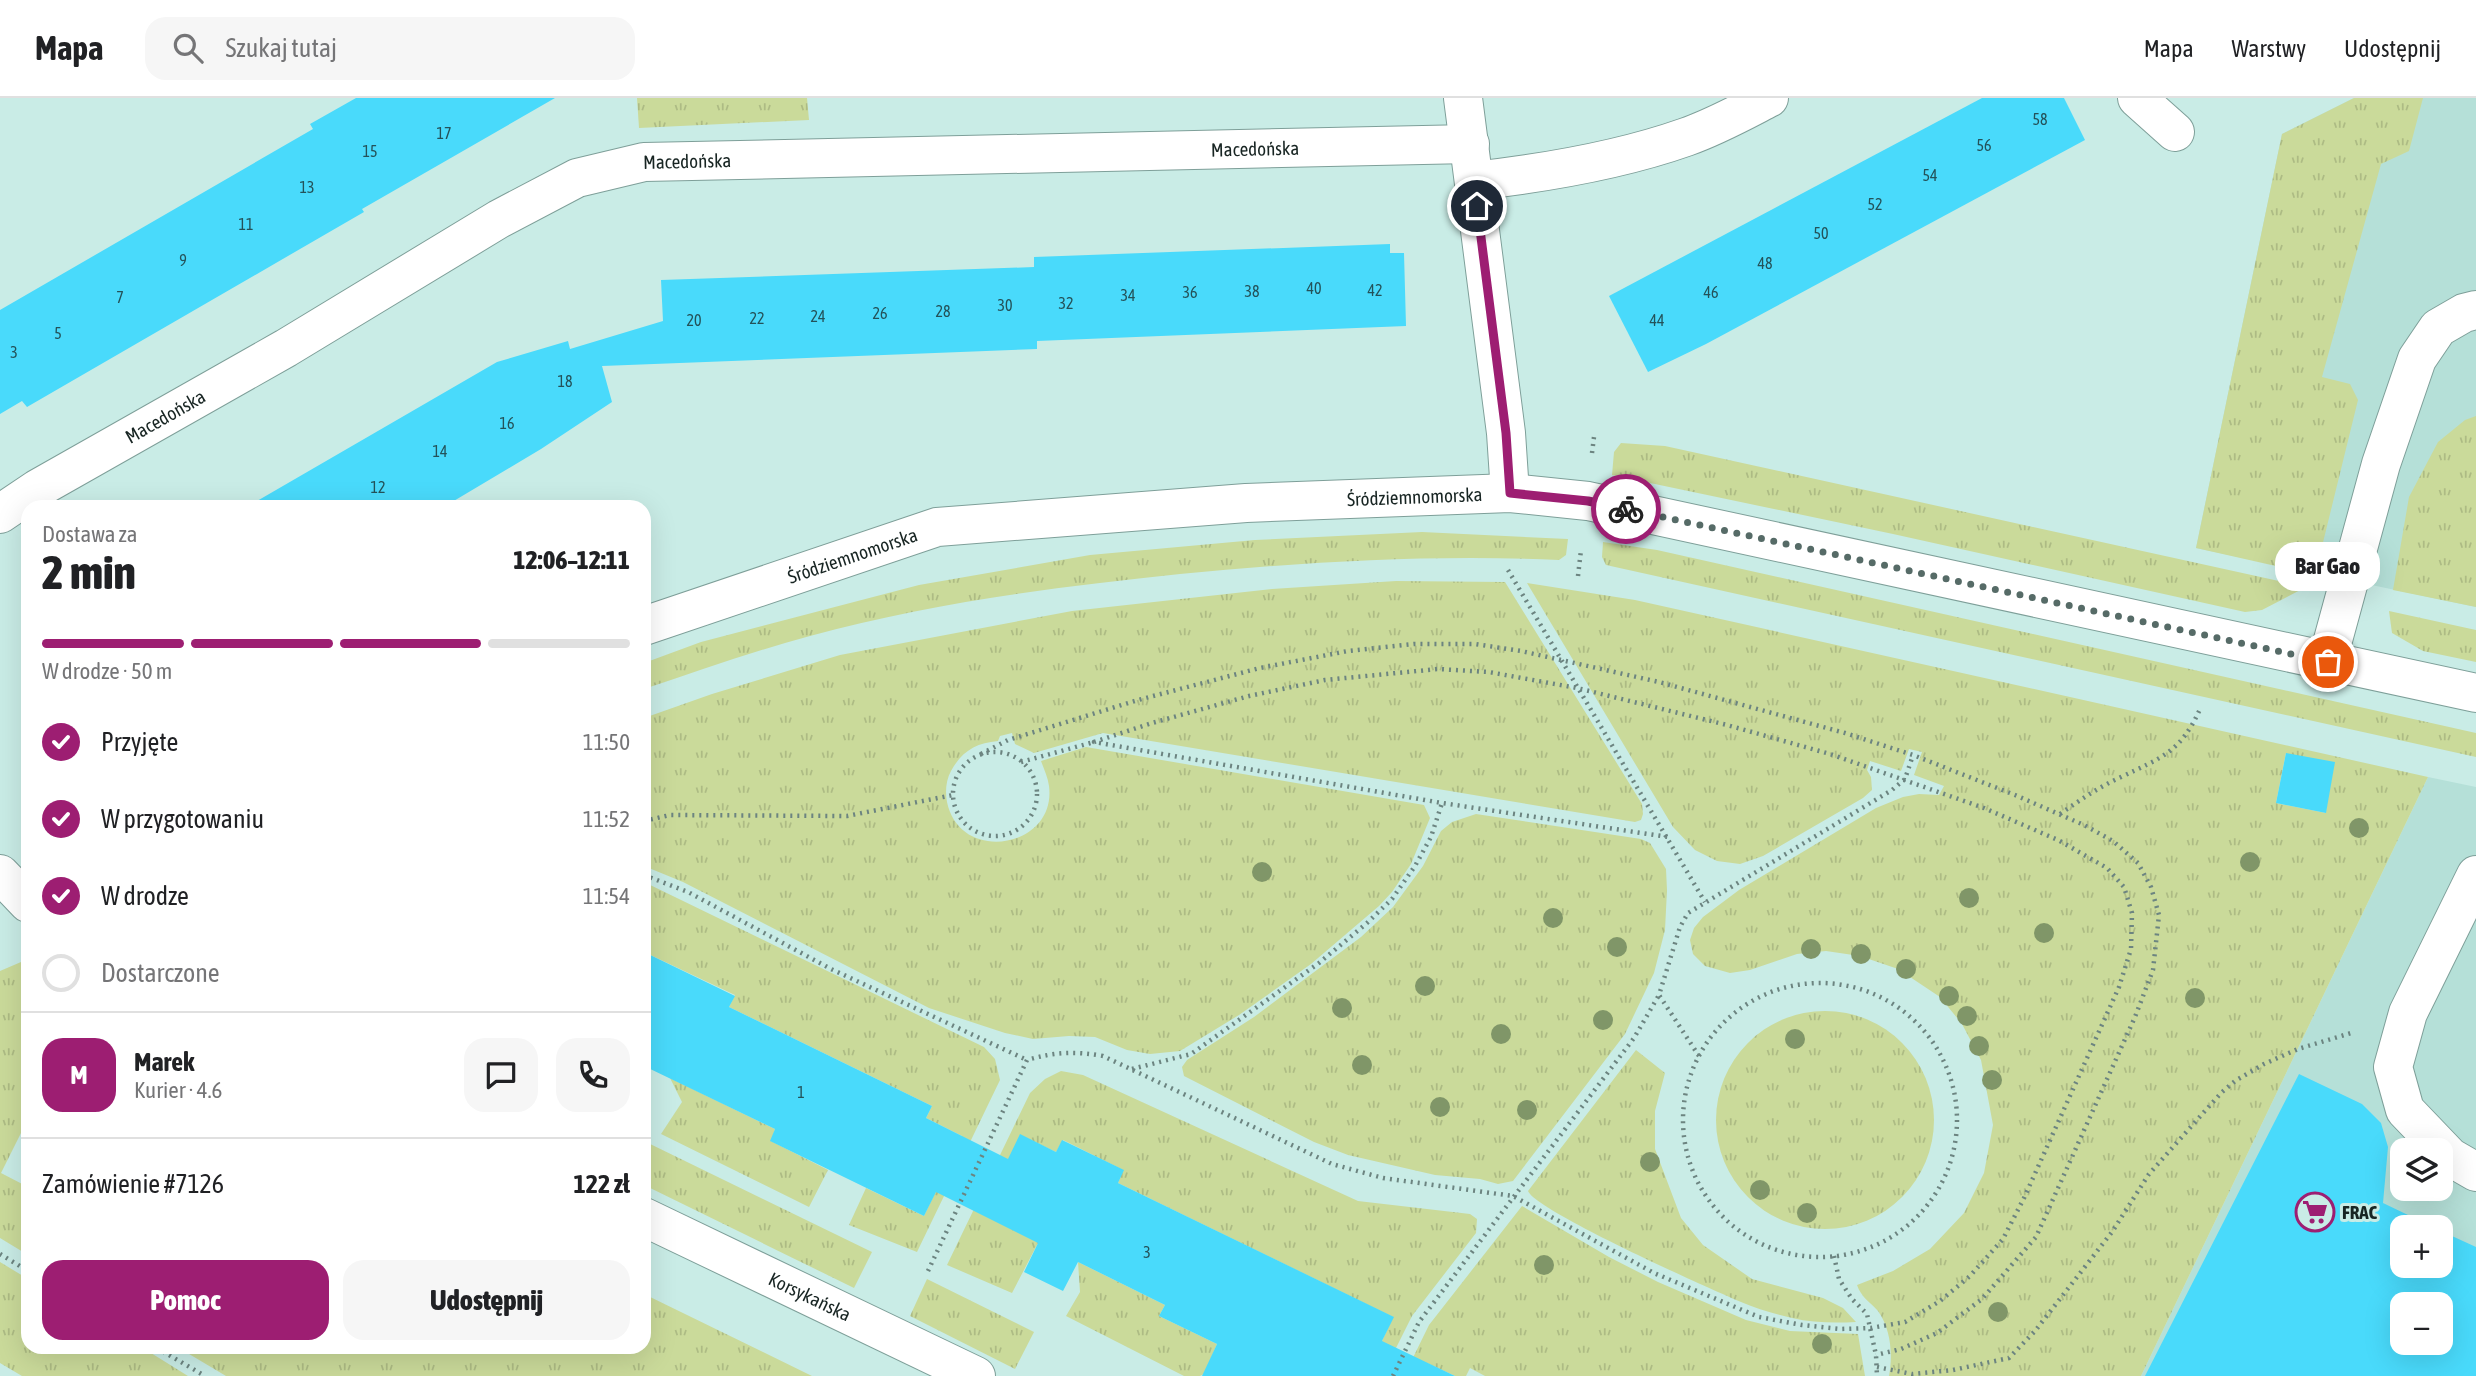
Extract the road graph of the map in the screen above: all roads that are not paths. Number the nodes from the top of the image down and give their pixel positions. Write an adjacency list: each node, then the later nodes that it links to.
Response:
1 (1463, 98): 5 (street)
2 (1769, 98): 6 (street)
3 (2137, 98): 4 (street)
4 (2175, 132)
5 (1469, 144): 6 (street); 9 (street, Macedońska)
6 (1474, 181): 8 (street)
7 (2476, 310): 11 (street)
8 (1510, 493): 10 (street, Śródziemnomorska); 11 (street, Śródziemnomorska)
9 (0, 514)
10 (651, 624)
11 (2328, 662): 12 (street, Śródziemnomorska)
12 (2476, 692)
13 (7, 873): 15 (street)
14 (2476, 875): 16 (street)
15 (21, 893)
16 (2476, 1172)
17 (651, 1220): 18 (street, Korsykańska)
18 (976, 1376)

